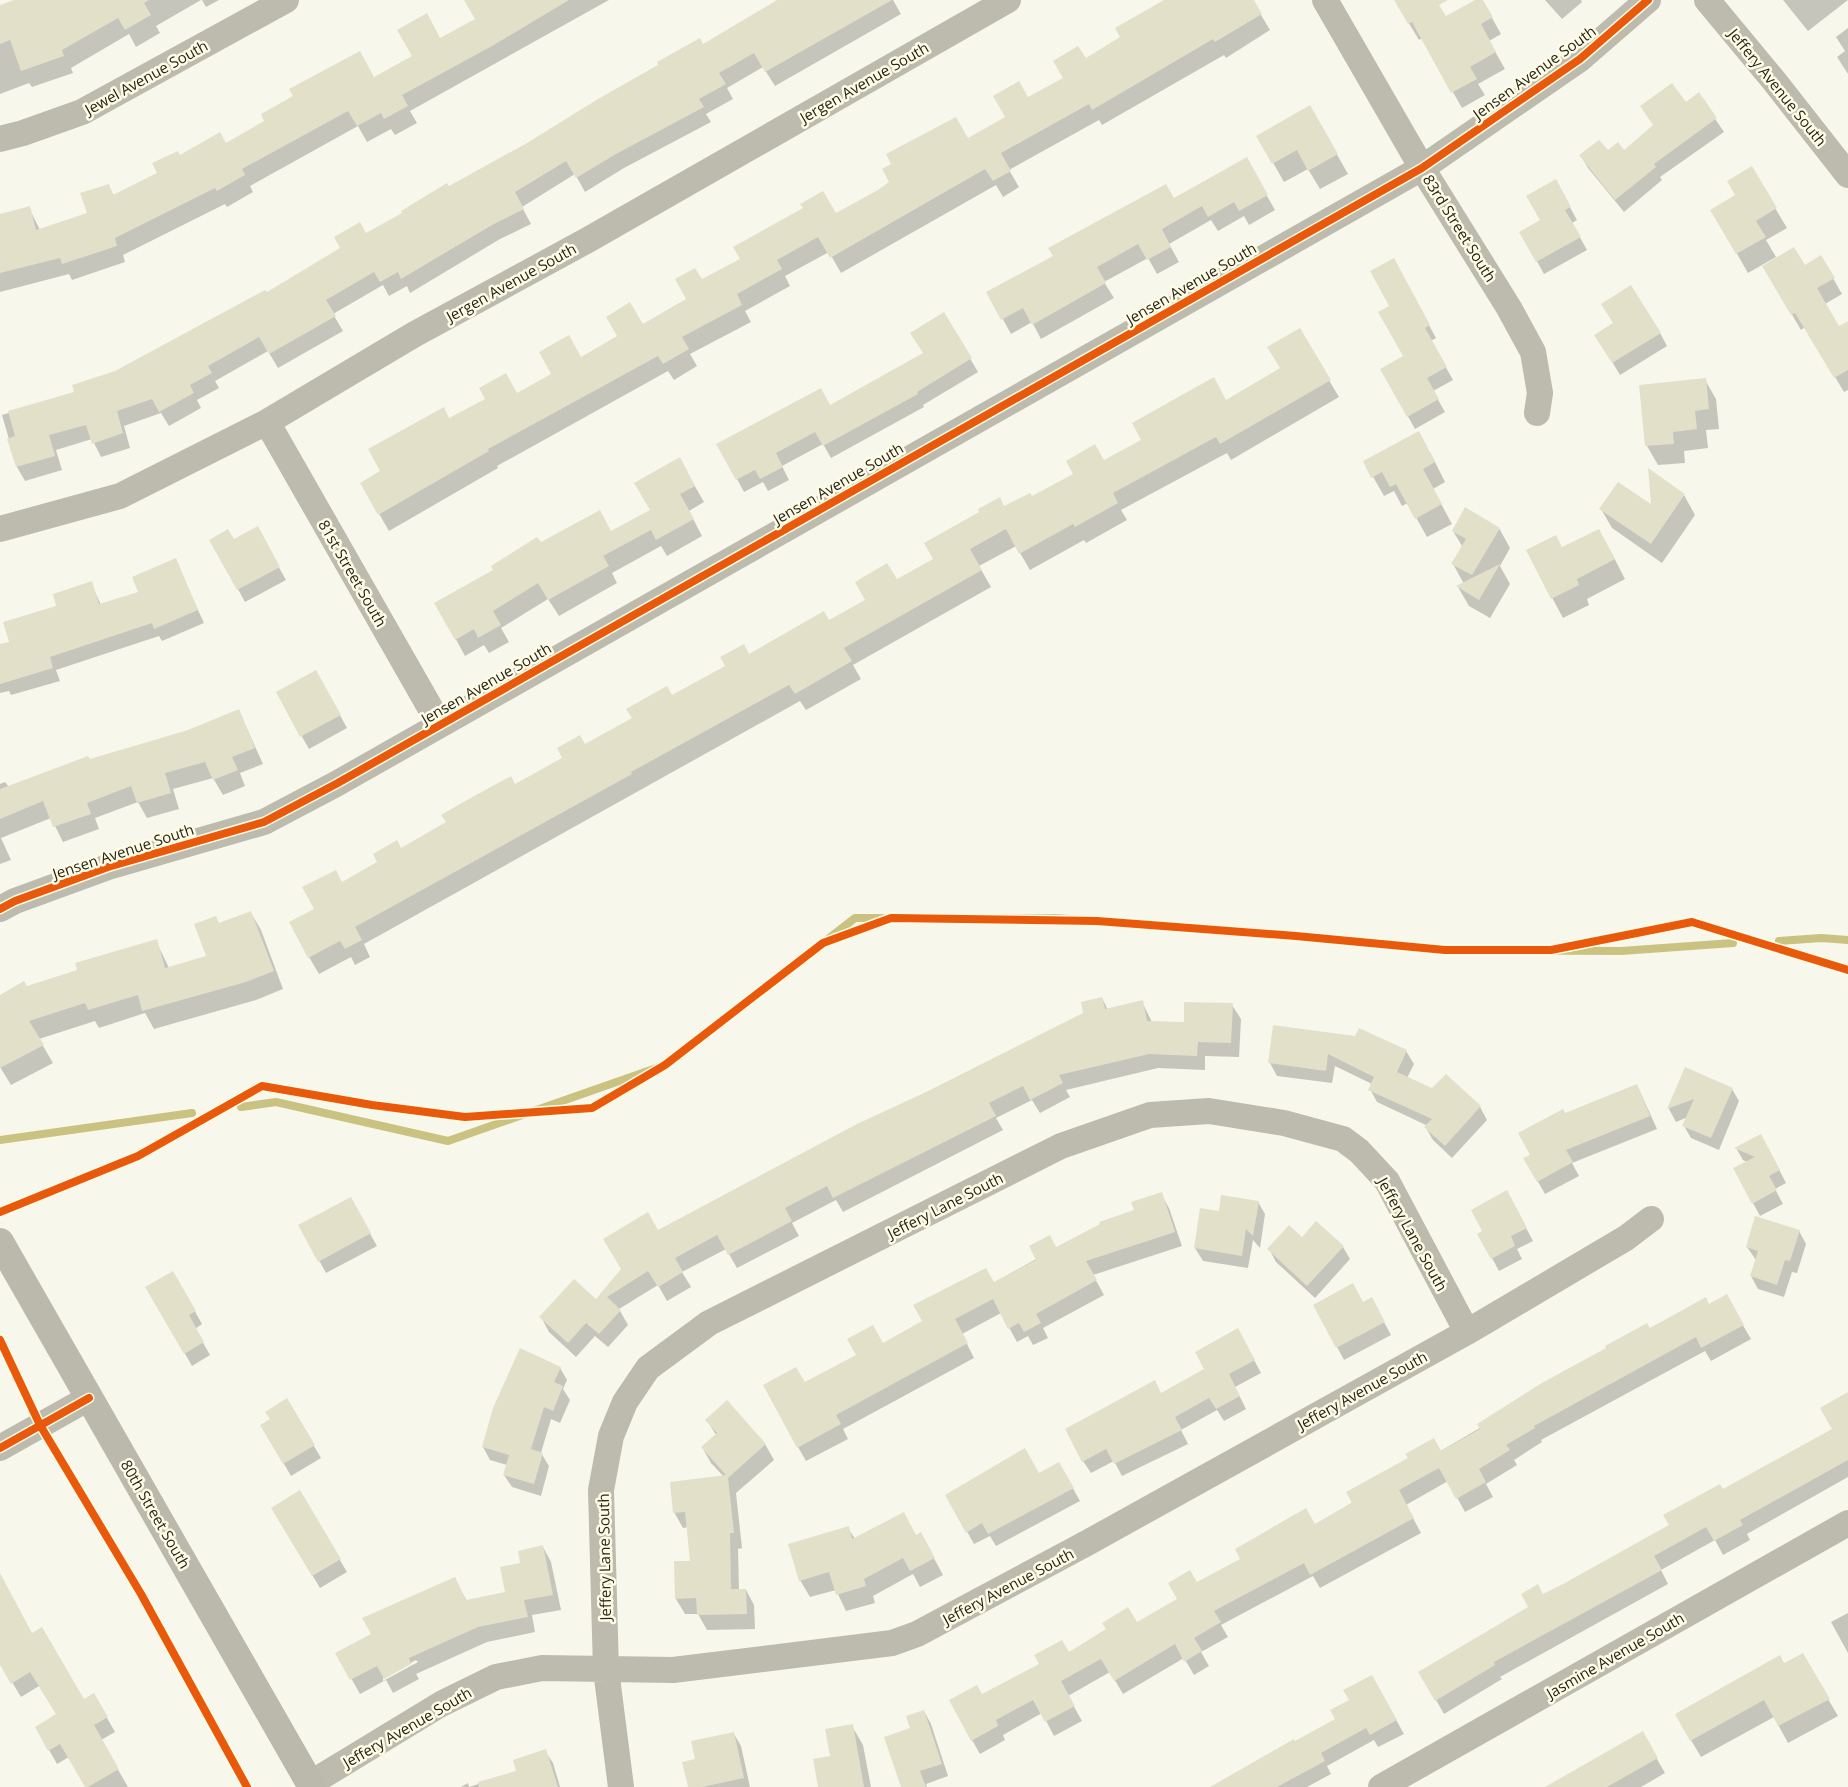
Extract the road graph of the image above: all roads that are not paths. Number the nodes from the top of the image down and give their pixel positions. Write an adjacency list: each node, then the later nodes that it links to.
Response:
1 (286, 0): 6 (street, Jewel Avenue South)
2 (1008, 0): 10 (street, Jergen Avenue South)
3 (1325, 0): 7 (street, 83rd Street South)
4 (1648, 0): 7 (street, Jensen Avenue South)
5 (1708, 0): 8 (street, Jeffery Avenue South)
6 (0, 139)
7 (1422, 168): 9 (street, 83rd Street South); 12 (street, Jensen Avenue South)
8 (1848, 175)
9 (1537, 413)
10 (267, 422): 11 (street, Jergen Avenue South); 12 (street, 81st Street South)
11 (0, 530)
12 (440, 725): 13 (street, Jensen Avenue South)
13 (0, 909)
14 (1652, 1219): 16 (street, Jeffery Avenue South)
15 (0, 1242): 17 (main road, 80th Street South)
16 (1467, 1332): 20 (street, Jeffery Avenue South); 20 (street, Jeffery Lane South)
17 (89, 1398): 18 (street); 21 (main road, 80th Street South)
18 (0, 1448)
19 (1848, 1523): 23 (street, Jasmine Avenue South)
20 (606, 1670): 21 (street, Jeffery Avenue South); 22 (street, Jeffery Lane South)
21 (312, 1785)
22 (621, 1787)
23 (1381, 1787)

